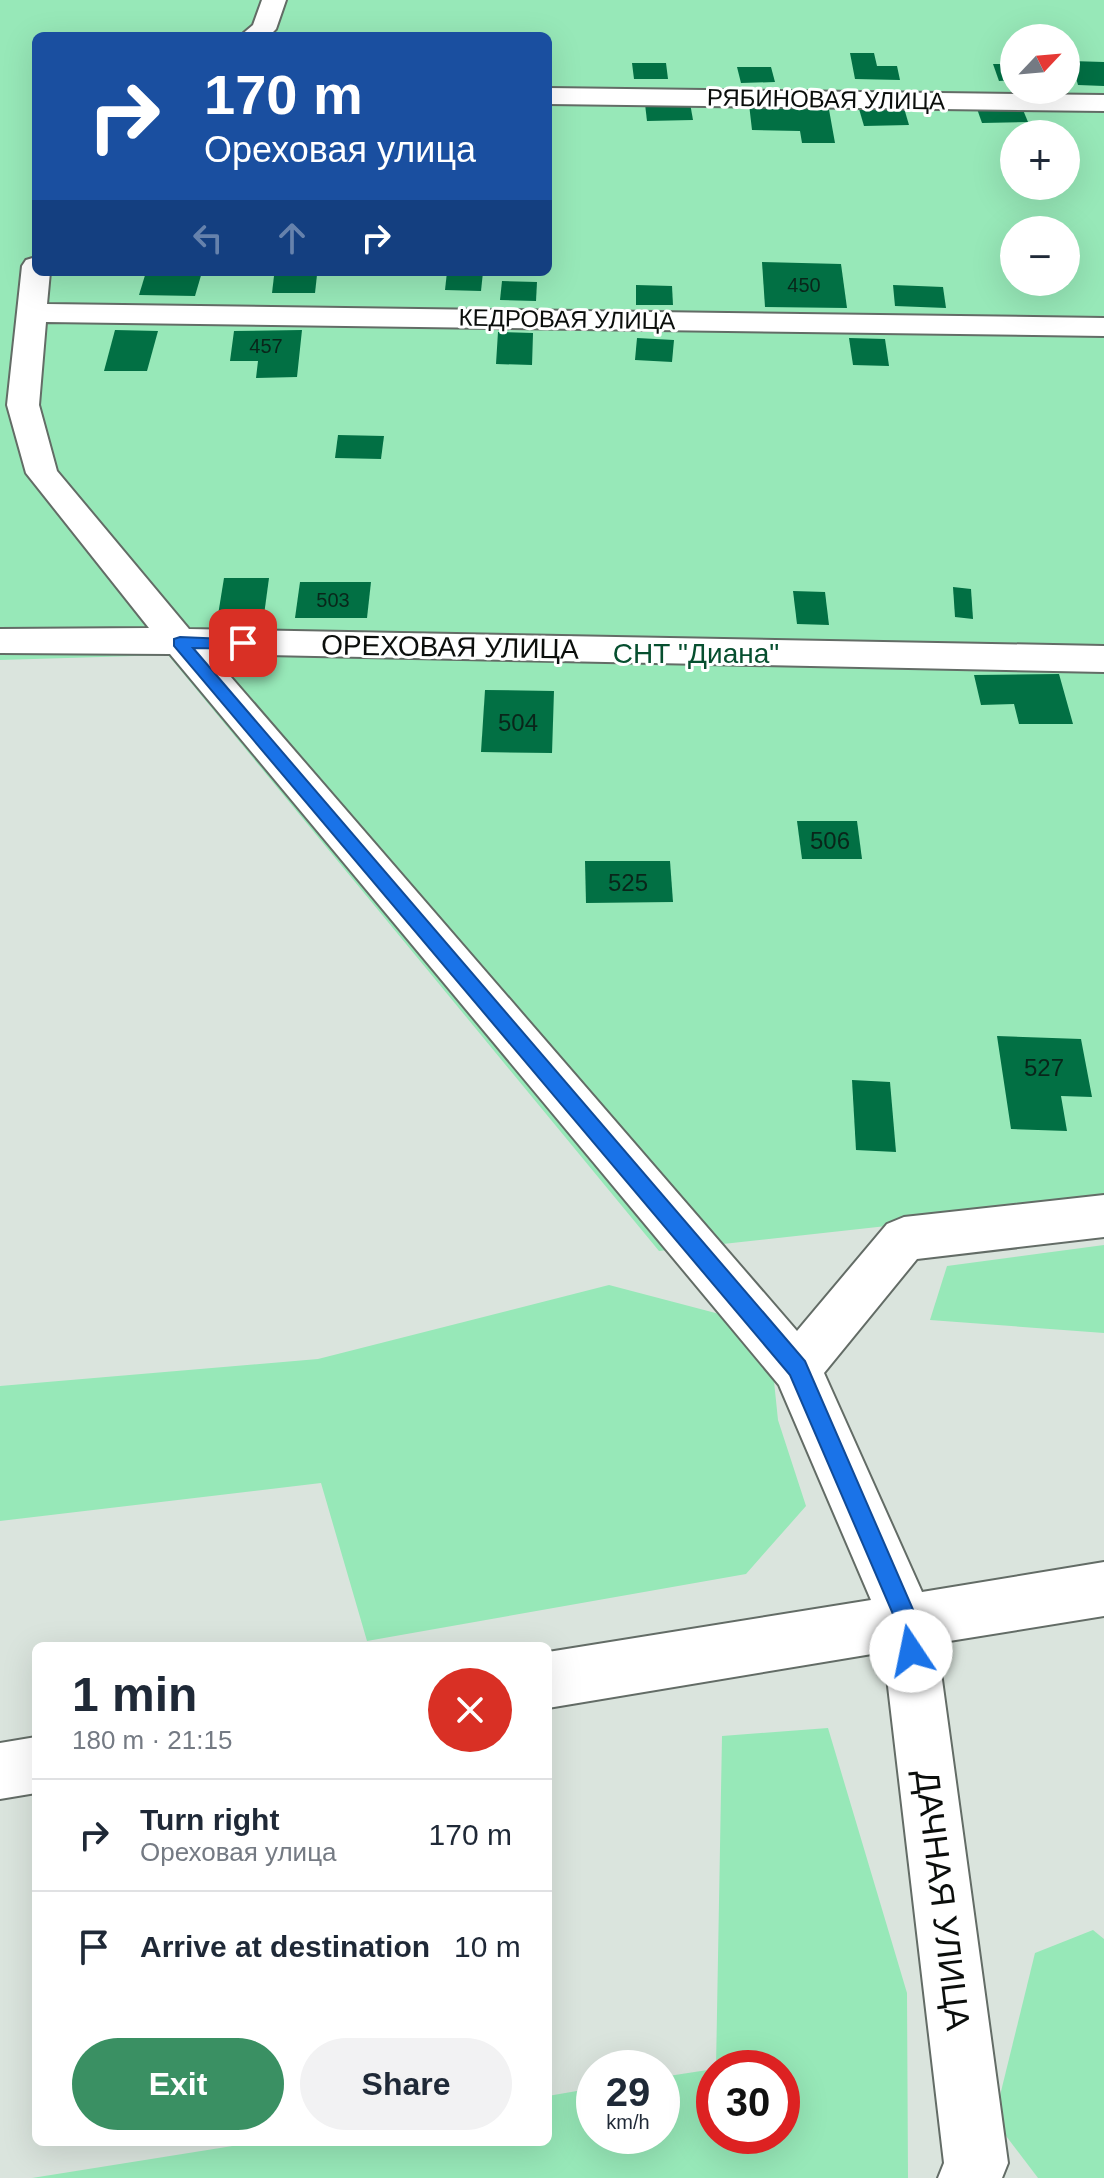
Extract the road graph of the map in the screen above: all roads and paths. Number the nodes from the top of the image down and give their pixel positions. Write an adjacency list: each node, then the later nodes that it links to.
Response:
1 (274, 0): 2 (street)
2 (259, 32)
3 (552, 96): 4 (street, РЯБИНОВАЯ УЛИЦА)
4 (1104, 103)
5 (35, 276): 6 (street, ДАЧНАЯ УЛИЦА)
6 (29, 313): 7 (street, КЕДРОВАЯ УЛИЦА); 8 (street, ДАЧНАЯ УЛИЦА)
7 (1104, 327)
8 (11, 405): 10 (street, ДАЧНАЯ УЛИЦА)
9 (0, 641): 10 (street, ОРЕХОВАЯ УЛИЦА)
10 (180, 642): 11 (street, ОРЕХОВАЯ УЛИЦА); 13 (street, ДАЧНАЯ УЛИЦА)
11 (1104, 659)
12 (1104, 1216): 13 (street)
13 (797, 1368): 15 (street, ДАЧНАЯ УЛИЦА)
14 (1104, 1589): 15 (street)
15 (907, 1621): 16 (street); 19 (street, ДАЧНАЯ УЛИЦА)
16 (552, 1679)
17 (32, 1766): 18 (street)
18 (0, 1771)
19 (970, 2178)

